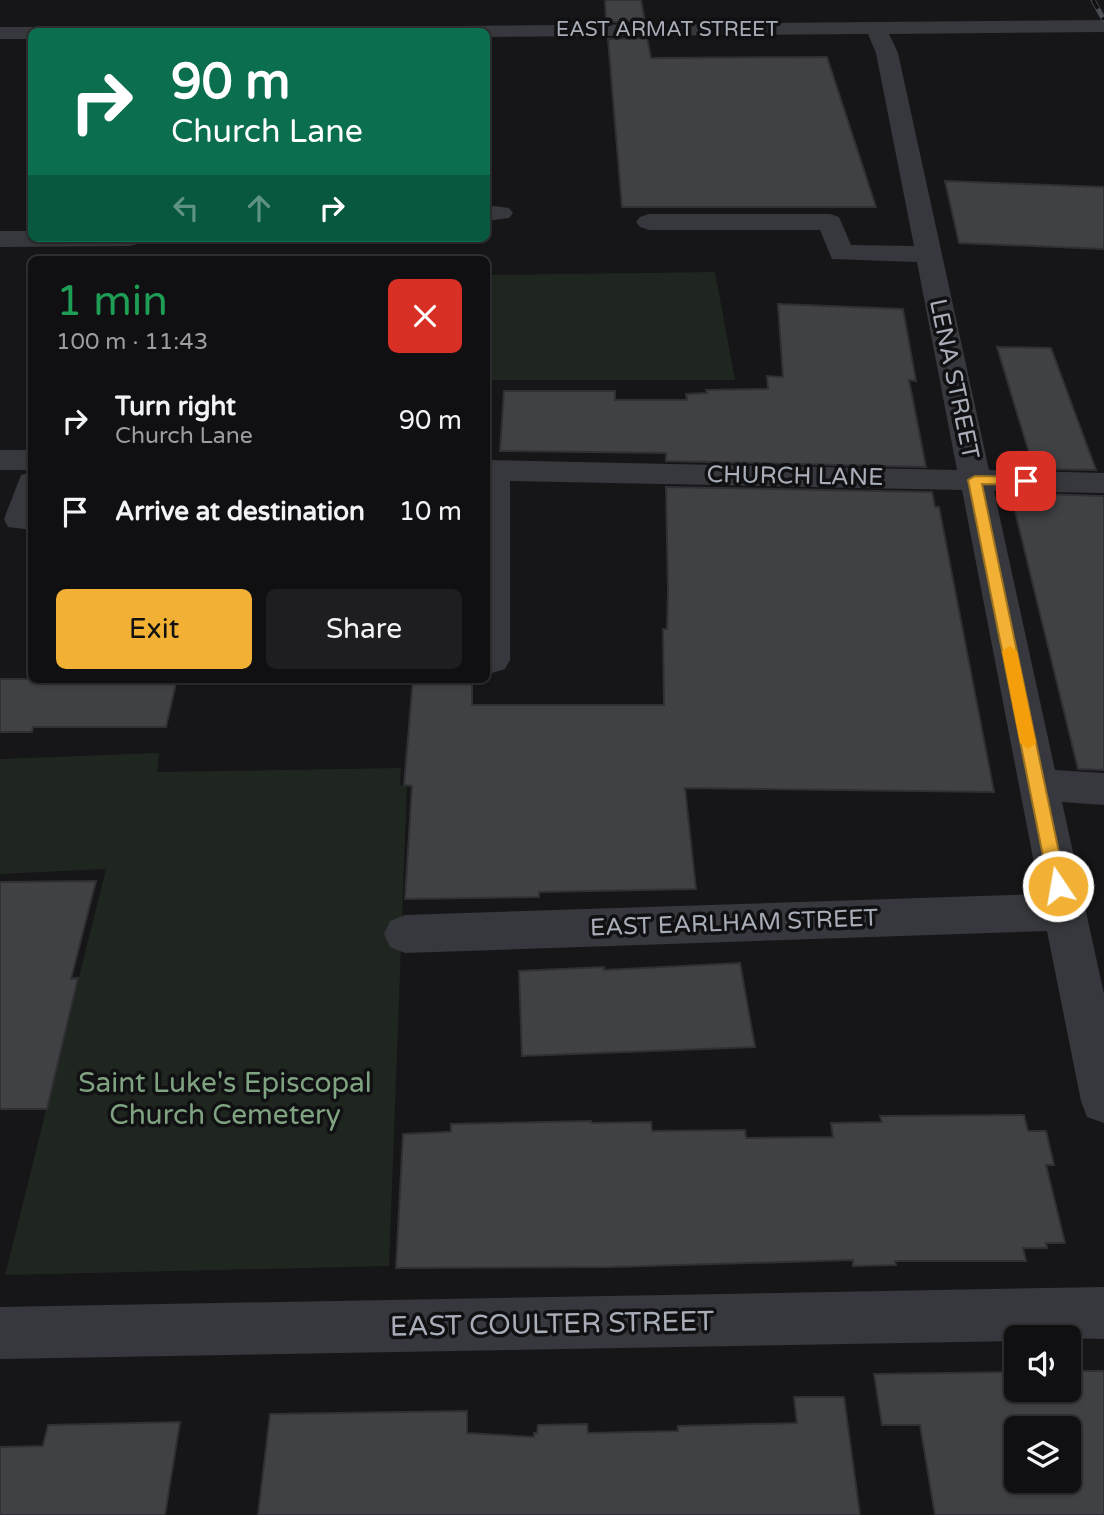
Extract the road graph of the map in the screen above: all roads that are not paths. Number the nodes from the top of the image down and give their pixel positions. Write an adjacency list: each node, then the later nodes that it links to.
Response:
1 (449, 7): 7 (street)
2 (355, 20): 5 (street, EAST ARMAT STREET); 6 (street, EAST ARMAT STREET)
3 (649, 23): 8 (street, EAST ARMAT STREET); 9 (street, EAST ARMAT STREET); 12 (street)
4 (1104, 26): 8 (street, EAST ARMAT STREET)
5 (324, 28)
6 (415, 28)
7 (441, 28)
8 (876, 28): 16 (street, LENA STREET)
9 (490, 29)
10 (0, 33): 11 (street)
11 (28, 33)
12 (611, 51)
13 (649, 222): 16 (street)
14 (0, 239): 15 (street)
15 (28, 239)
16 (928, 254): 20 (street, LENA STREET)
17 (0, 460): 18 (street)
18 (28, 460)
19 (490, 470): 20 (street, CHURCH LANE); 24 (street)
20 (975, 480): 21 (street, CHURCH LANE); 25 (street, LENA STREET)
21 (1104, 483)
22 (28, 494): 23 (street)
23 (28, 519)
24 (492, 660)
25 (1037, 784): 26 (street); 27 (street, LENA STREET)
26 (1104, 789)
27 (1063, 912): 28 (street, EAST EARLHAM STREET); 29 (street, LENA STREET)
28 (405, 934)
29 (1104, 1101)
30 (1104, 1313): 31 (street, EAST COULTER STREET)
31 (0, 1333)

